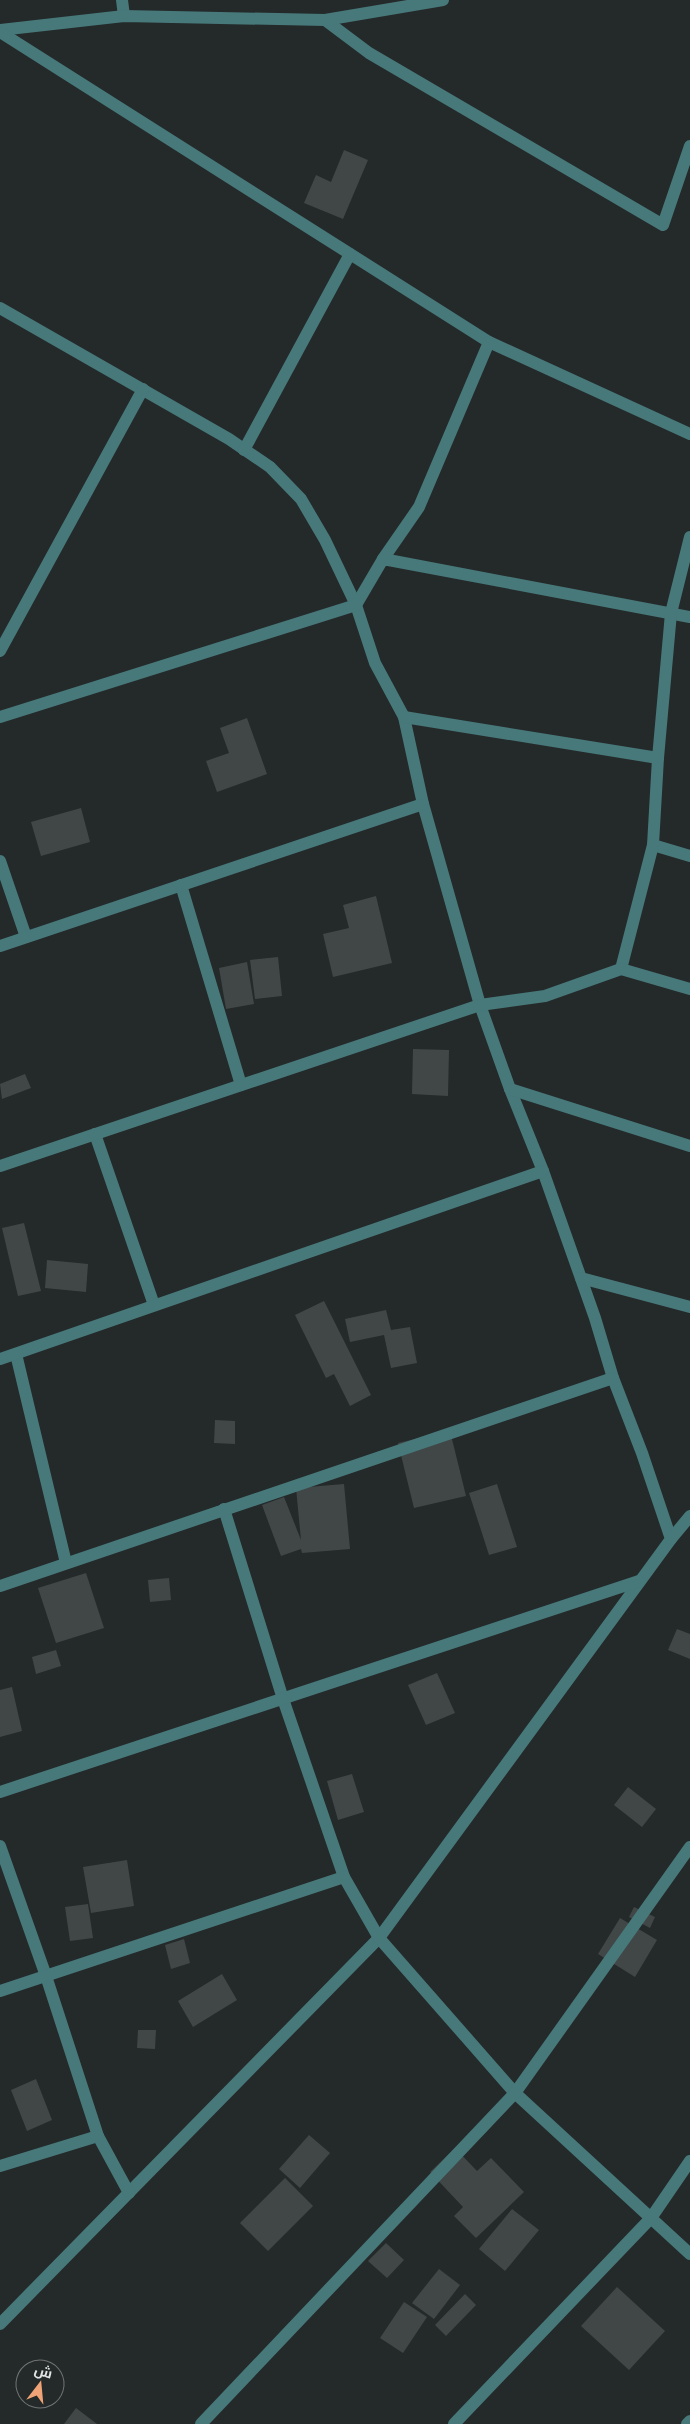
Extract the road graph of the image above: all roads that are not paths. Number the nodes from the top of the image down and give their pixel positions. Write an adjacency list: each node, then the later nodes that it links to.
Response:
1 (122, 0): 3 (street)
2 (442, 0): 4 (street)
3 (124, 16): 4 (street); 5 (street)
4 (325, 20): 6 (street)
5 (0, 31): 7 (street)
6 (690, 146)
7 (350, 254): 9 (street); 12 (street)
8 (0, 308): 10 (street)
9 (489, 342): 11 (street); 14 (street)
10 (143, 389): 12 (street); 18 (street)
11 (690, 434)
12 (244, 450): 15 (street)
13 (690, 537): 16 (street)
14 (383, 559): 15 (street); 16 (street)
15 (356, 605): 19 (street); 20 (street)
16 (672, 613): 17 (street); 21 (street)
17 (690, 617)
18 (0, 651)
19 (0, 717)
20 (404, 717): 21 (street); 22 (street)
21 (658, 758): 23 (street)
22 (423, 804): 26 (street); 31 (street)
23 (653, 845): 24 (street); 29 (street)
24 (690, 856)
25 (0, 861): 27 (street)
26 (181, 885): 27 (street); 32 (street)
27 (26, 937): 28 (street)
28 (0, 946)
29 (621, 969): 30 (street); 31 (street)
30 (690, 989)
31 (480, 1005): 32 (street); 33 (street)
32 (241, 1085): 34 (street)
33 (510, 1089): 35 (street); 37 (street)
34 (95, 1134): 36 (street); 39 (street)
35 (690, 1146)
36 (0, 1166)
37 (544, 1171): 38 (street); 39 (street)
38 (580, 1278): 40 (street); 43 (street)
39 (154, 1306): 41 (street)
40 (690, 1306)
41 (16, 1354): 42 (street); 47 (street)
42 (0, 1359)
43 (613, 1378): 44 (street); 46 (street)
44 (224, 1509): 47 (street); 50 (street)
45 (690, 1516): 46 (street)
46 (671, 1539): 48 (street)
47 (66, 1563): 49 (street)
48 (639, 1581): 50 (street); 55 (street)
49 (0, 1586)
50 (283, 1699): 51 (street); 54 (street)
51 (0, 1792)
52 (0, 1846): 56 (street)
53 (690, 1847): 58 (street)
54 (344, 1876): 55 (street); 56 (street)
55 (379, 1938): 58 (street); 62 (street)
56 (46, 1976): 57 (street); 59 (street)
57 (0, 1991)
58 (515, 2093): 63 (street); 67 (street)
59 (98, 2136): 61 (street); 62 (street)
60 (690, 2161): 63 (street)
61 (0, 2166)
62 (129, 2193): 65 (street)
63 (651, 2218): 64 (street); 68 (street)
64 (690, 2254)
65 (0, 2324)
66 (690, 2421): 69 (street)
67 (201, 2424)
68 (454, 2424)
69 (687, 2424)

